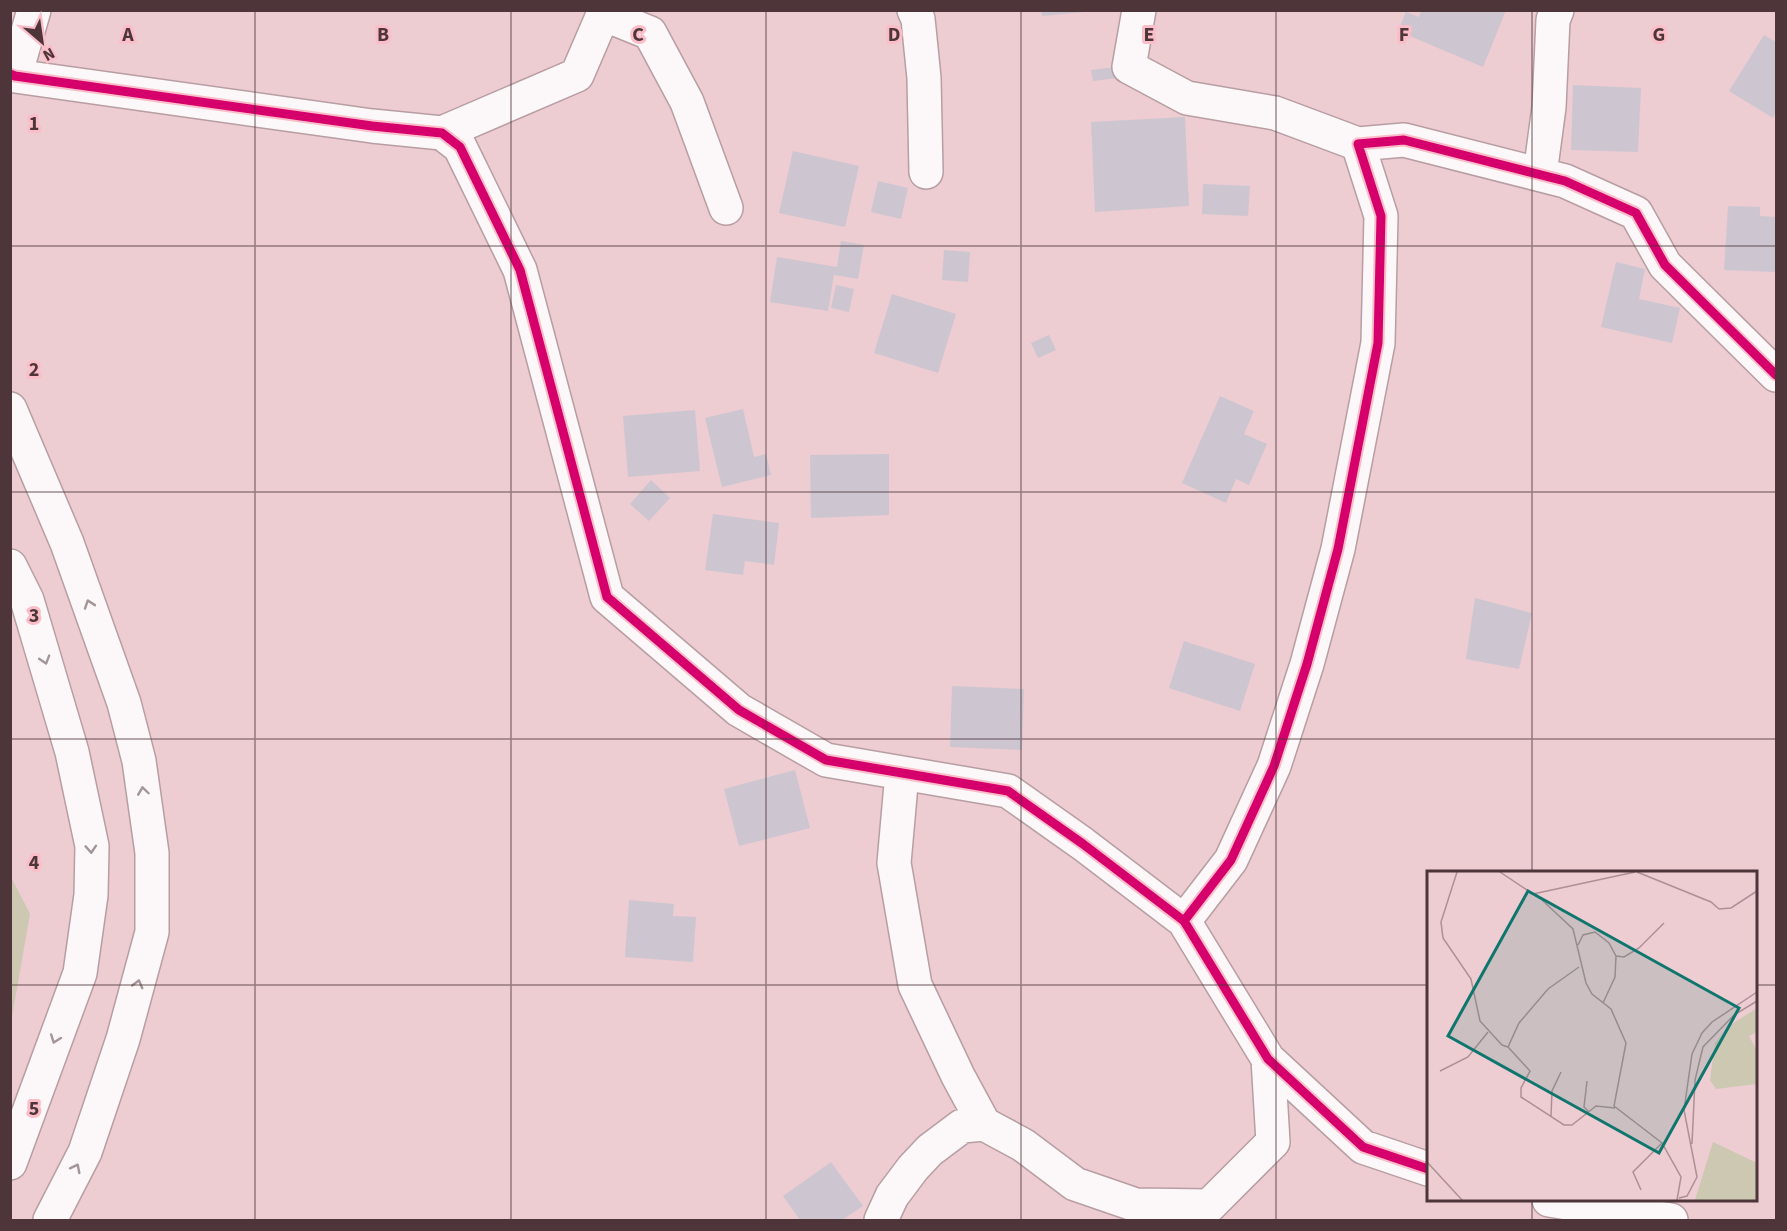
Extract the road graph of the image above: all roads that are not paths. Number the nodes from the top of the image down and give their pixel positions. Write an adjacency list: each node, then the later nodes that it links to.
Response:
1 (34, 10): 6 (street)
2 (914, 10): 9 (street)
3 (1139, 10): 8 (street)
4 (1557, 10): 10 (street)
5 (604, 12): 7 (street); 11 (street)
6 (13, 75): 7 (street)
7 (442, 133): 15 (street)
8 (1358, 144): 10 (street); 16 (street)
9 (926, 172)
10 (1540, 174): 12 (street)
11 (726, 207)
12 (1776, 375)
13 (10, 409): 22 (street, one-way to 13)
14 (10, 566): 19 (street, one-way to 19)
15 (902, 773): 16 (street); 18 (street)
16 (1184, 921): 17 (street)
17 (1268, 1059): 18 (street); 20 (street)
18 (984, 1124): 23 (street)
19 (10, 1162)
20 (1427, 1169)
21 (1555, 1201): 24 (street)
22 (50, 1221)
23 (881, 1221)
24 (1671, 1221)

